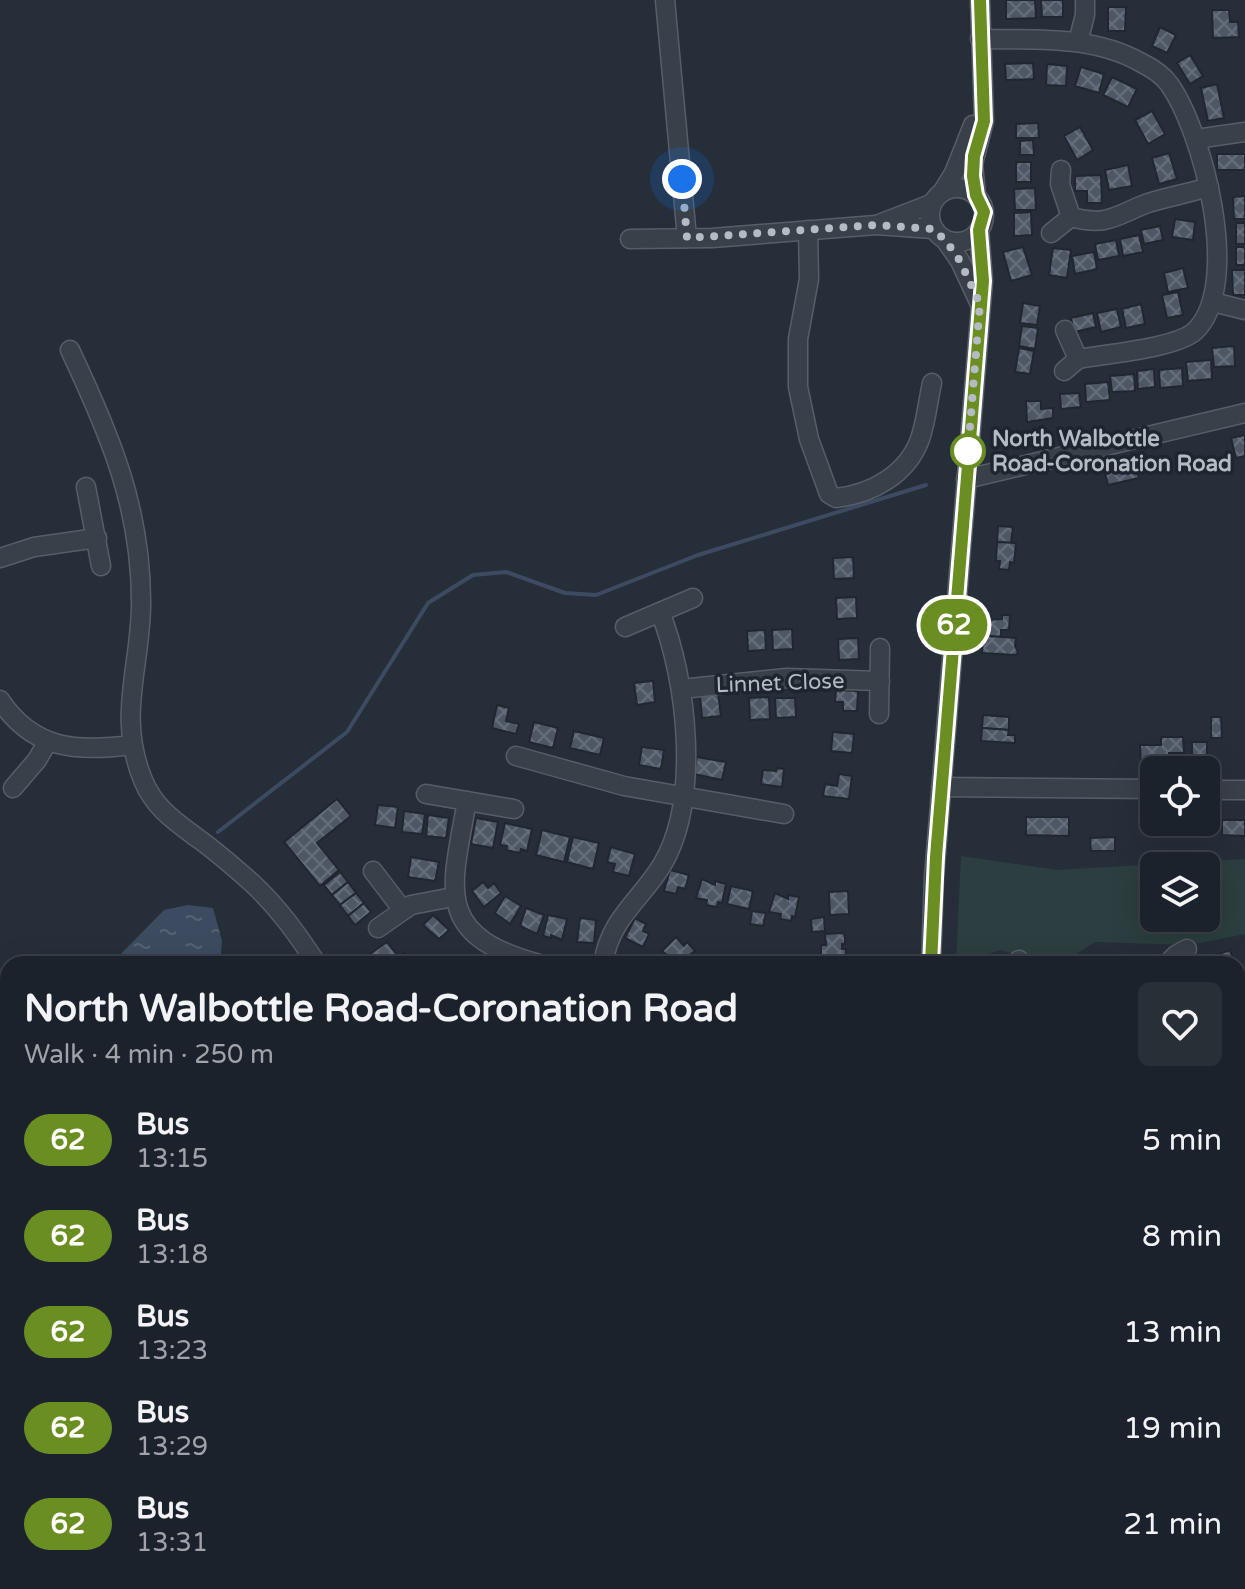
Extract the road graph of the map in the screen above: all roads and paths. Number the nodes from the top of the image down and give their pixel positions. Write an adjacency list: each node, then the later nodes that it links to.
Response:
1 (665, 0): 19 (street)
2 (980, 0): 4 (street)
3 (1085, 0): 5 (street)
4 (980, 39): 5 (street); 6 (street)
5 (1078, 42): 8 (street)
6 (982, 114): 11 (street); 12 (street)
7 (1245, 132): 8 (street)
8 (1196, 139): 10 (street)
9 (1061, 170): 13 (street)
10 (1209, 187): 13 (street); 21 (street)
11 (976, 195): 12 (street); 16 (street)
12 (937, 197): 14 (street); 18 (street)
13 (1071, 217): 17 (street)
14 (876, 225): 15 (street); 18 (street)
15 (808, 230): 19 (street); 26 (street)
16 (979, 230): 18 (street); 22 (street)
17 (1051, 233)
18 (940, 235): 22 (street)
19 (687, 238): 20 (street)
20 (630, 239)
21 (1213, 302): 23 (street); 24 (street)
22 (980, 304): 28 (street)
23 (1245, 310)
24 (1065, 330)
25 (70, 350): 42 (street)
26 (932, 383)
27 (1245, 413): 28 (street)
28 (966, 479): 44 (street)
29 (86, 487): 30 (street)
30 (97, 538): 31 (street); 32 (street)
31 (0, 558)
32 (101, 566)
33 (693, 598): 34 (street)
34 (660, 612): 35 (street); 38 (street)
35 (625, 627)
36 (880, 648): 37 (street)
37 (880, 681): 38 (street, Linnet Close); 40 (street)
38 (681, 689): 50 (street)
39 (0, 700): 41 (street)
40 (879, 714)
41 (48, 741): 42 (street); 45 (street)
42 (131, 745): 60 (street)
43 (516, 756): 50 (street)
44 (941, 787): 46 (street); 63 (street)
45 (13, 788)
46 (1140, 789)
47 (1220, 790): 48 (street)
48 (1245, 790)
49 (426, 794): 51 (street)
50 (682, 798): 53 (street); 62 (street)
51 (467, 801): 52 (street); 55 (street)
52 (514, 809)
53 (784, 814)
54 (373, 871): 56 (street)
55 (453, 897): 56 (street); 61 (street)
56 (402, 909): 57 (street)
57 (378, 928)
58 (1155, 949): 64 (street)
59 (1187, 949): 65 (street)
60 (311, 956)
61 (514, 956)
62 (605, 956)
63 (931, 956)
64 (1163, 956)
65 (1177, 956)

